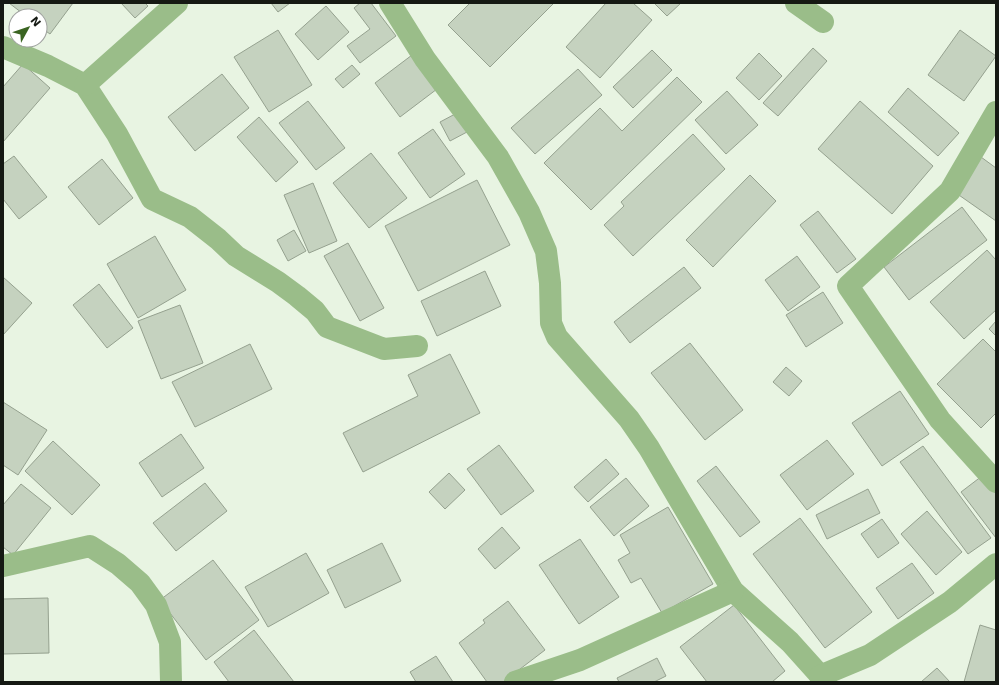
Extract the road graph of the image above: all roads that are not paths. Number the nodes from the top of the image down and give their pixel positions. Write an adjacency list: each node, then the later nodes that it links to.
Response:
1 (177, 3): 6 (street)
2 (390, 3): 12 (street)
3 (796, 3): 4 (street)
4 (823, 22)
5 (3, 47): 6 (street)
6 (85, 85): 8 (street)
7 (996, 112): 9 (street)
8 (417, 346)
9 (996, 482)
10 (996, 564): 13 (street)
11 (3, 566): 14 (street)
12 (733, 591): 13 (street); 15 (street)
13 (823, 679)
14 (171, 682)
15 (515, 682)

